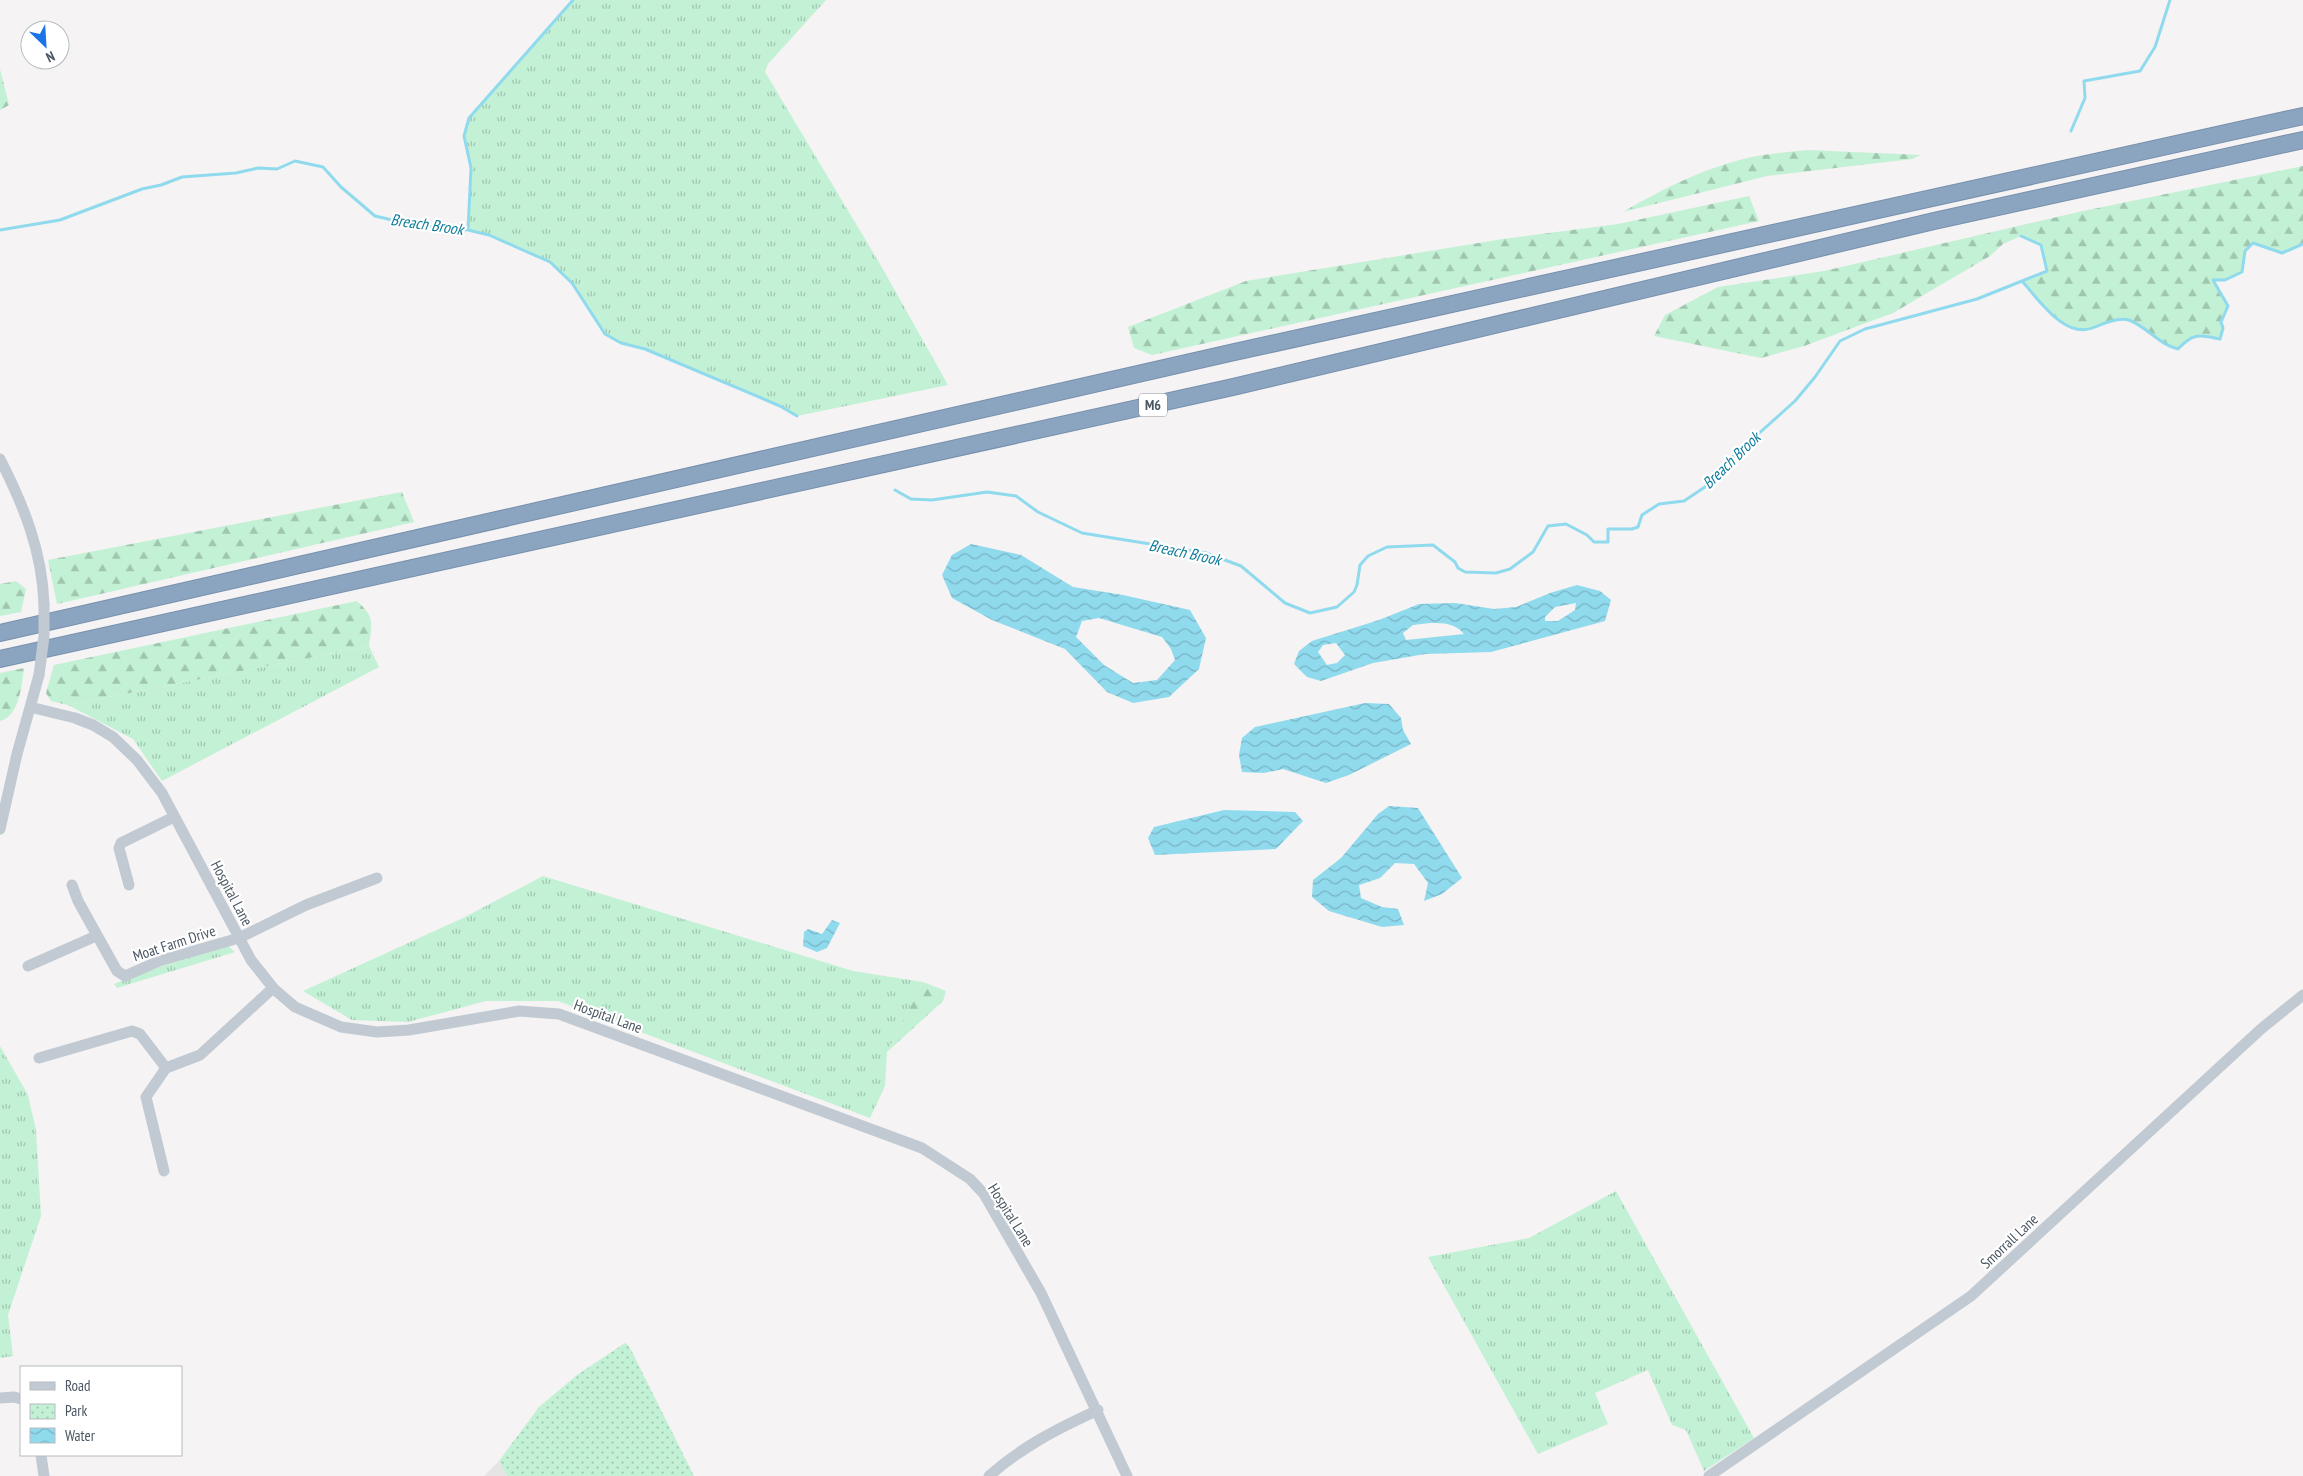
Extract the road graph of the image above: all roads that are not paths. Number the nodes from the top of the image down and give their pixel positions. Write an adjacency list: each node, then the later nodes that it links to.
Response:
1 (2303, 116): 4 (highway, M6)
2 (2303, 140): 5 (highway, M6)
3 (0, 459): 6 (street, bridge)
4 (0, 633)
5 (0, 659)
6 (30, 707): 7 (street, Hospital Lane); 8 (street)
7 (174, 816): 11 (street); 13 (street, Hospital Lane)
8 (0, 829)
9 (377, 878): 13 (street)
10 (72, 885): 12 (street)
11 (129, 885)
12 (96, 936): 13 (street, Moat Farm Drive); 14 (street)
13 (239, 938): 15 (street, Hospital Lane)
14 (28, 966)
15 (273, 988): 18 (street); 22 (street, Hospital Lane)
16 (2303, 995): 27 (street, Smorrall Lane)
17 (39, 1058): 18 (street)
18 (166, 1068): 19 (street)
19 (164, 1171)
20 (0, 1398): 21 (street)
21 (20, 1399)
22 (1098, 1410): 25 (street); 26 (street, Hospital Lane)
23 (41, 1456): 24 (street)
24 (44, 1476)
25 (989, 1476)
26 (1127, 1476)
27 (1709, 1476)

